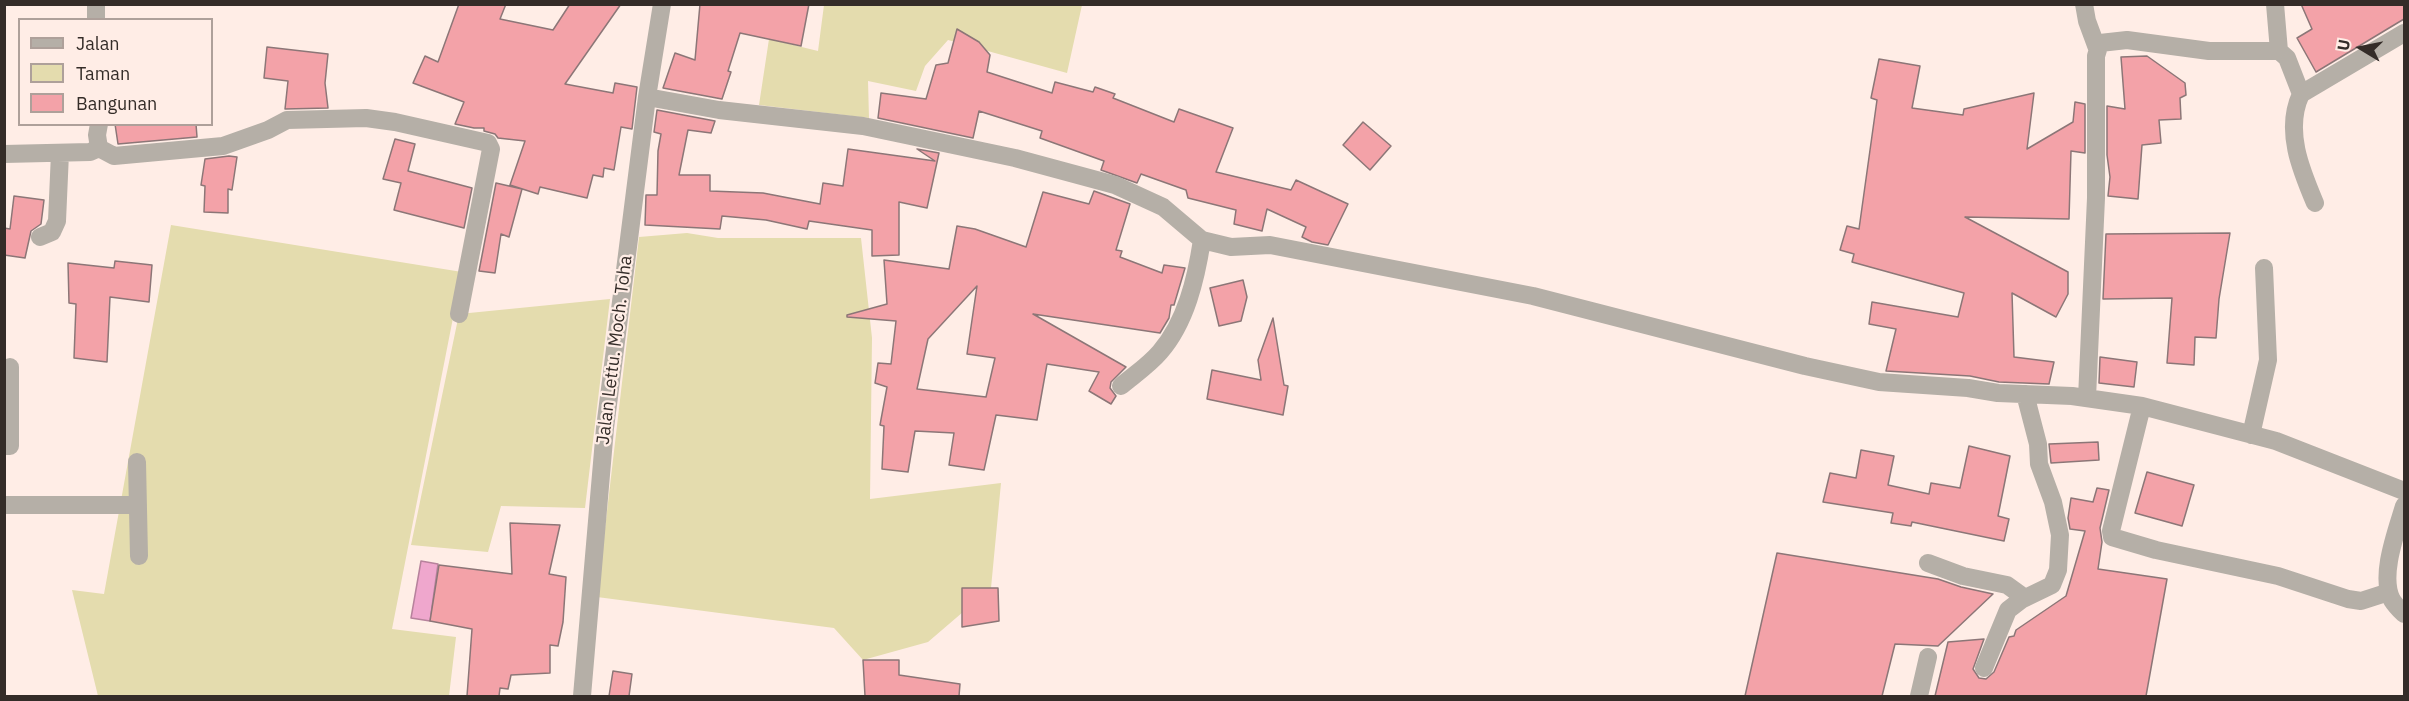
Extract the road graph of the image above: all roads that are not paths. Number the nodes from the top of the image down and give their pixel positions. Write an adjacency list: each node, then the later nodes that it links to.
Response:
1 (662, 4): 8 (street, Jalan Lettu. Moch. Toha)
2 (2084, 4): 5 (street)
3 (2275, 4): 6 (street)
4 (2404, 33): 7 (street)
5 (2097, 48): 6 (street); 21 (street)
6 (2279, 51): 7 (street)
7 (2301, 94): 13 (street)
8 (647, 97): 15 (street); 37 (street, Jalan Lettu. Moch. Toha)
9 (99, 126): 10 (street)
10 (99, 148): 11 (street); 17 (street)
11 (60, 153): 12 (street); 14 (street)
12 (4, 154)
13 (2315, 203)
14 (40, 237)
15 (1202, 240): 19 (street); 20 (street)
16 (2264, 268): 23 (street)
17 (459, 314)
18 (10, 367): 24 (street)
19 (1121, 386)
20 (2025, 394): 21 (street); 33 (street)
21 (2087, 398): 22 (street)
22 (2142, 406): 23 (street); 32 (street)
23 (2251, 435): 26 (street)
24 (4, 446)
25 (137, 462): 28 (street)
26 (2404, 491)
27 (4, 505): 28 (street)
28 (138, 505): 30 (street)
29 (2404, 506): 32 (street)
30 (139, 556)
31 (1928, 562): 33 (street)
32 (2389, 592): 34 (street)
33 (2025, 598): 36 (street)
34 (2404, 614)
35 (1928, 657): 38 (street)
36 (1984, 668)
37 (582, 696)
38 (1919, 696)

